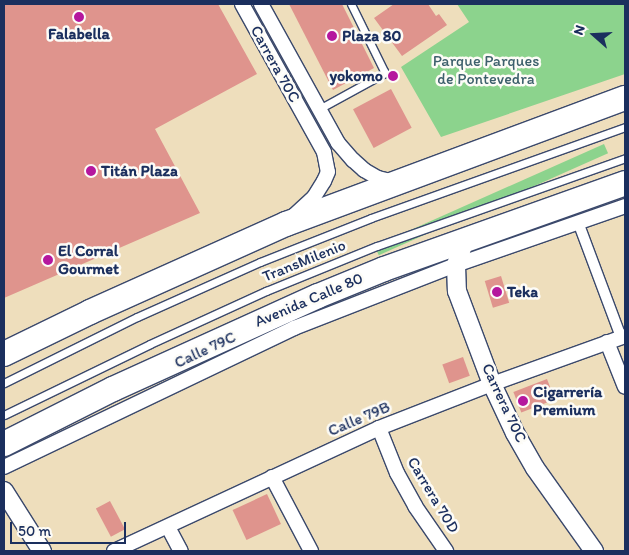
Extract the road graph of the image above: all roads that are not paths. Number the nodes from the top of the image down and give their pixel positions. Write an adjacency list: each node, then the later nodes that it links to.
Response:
1 (242, 4): 12 (street, Carrera 70C)
2 (261, 4): 5 (street, Carrera 70C)
3 (351, 4): 5 (lane)
4 (625, 98): 8 (highway)
5 (319, 108): 8 (street, Carrera 70C)
6 (625, 127): 17 (lane, TransMilenio)
7 (625, 158): 20 (lane, TransMilenio)
8 (394, 182): 12 (highway)
9 (625, 183): 13 (highway, Avenida Calle 80)
10 (625, 206): 11 (street, Calle 79C)
11 (578, 222): 14 (street, Calle 79C); 15 (street)
12 (286, 224): 16 (highway)
13 (465, 240): 14 (street, Carrera 70C); 22 (highway, Avenida Calle 80)
14 (456, 264): 18 (street, Carrera 70C); 23 (street, Calle 79C)
15 (618, 338): 18 (street, Calle 79B); 19 (street)
16 (4, 354)
17 (4, 383)
18 (492, 384): 21 (street, Calle 79B); 32 (street, Carrera 70C)
19 (625, 387)
20 (4, 415)
21 (379, 428): 24 (street, Calle 79B); 31 (street, Carrera 70D)
22 (4, 444)
23 (4, 466)
24 (272, 477): 26 (street, Calle 79B); 30 (street)
25 (4, 491): 27 (street)
26 (168, 527): 28 (street, Calle 79B); 29 (street)
27 (42, 551)
28 (114, 551)
29 (181, 551)
30 (311, 551)
31 (446, 551)
32 (594, 551)

